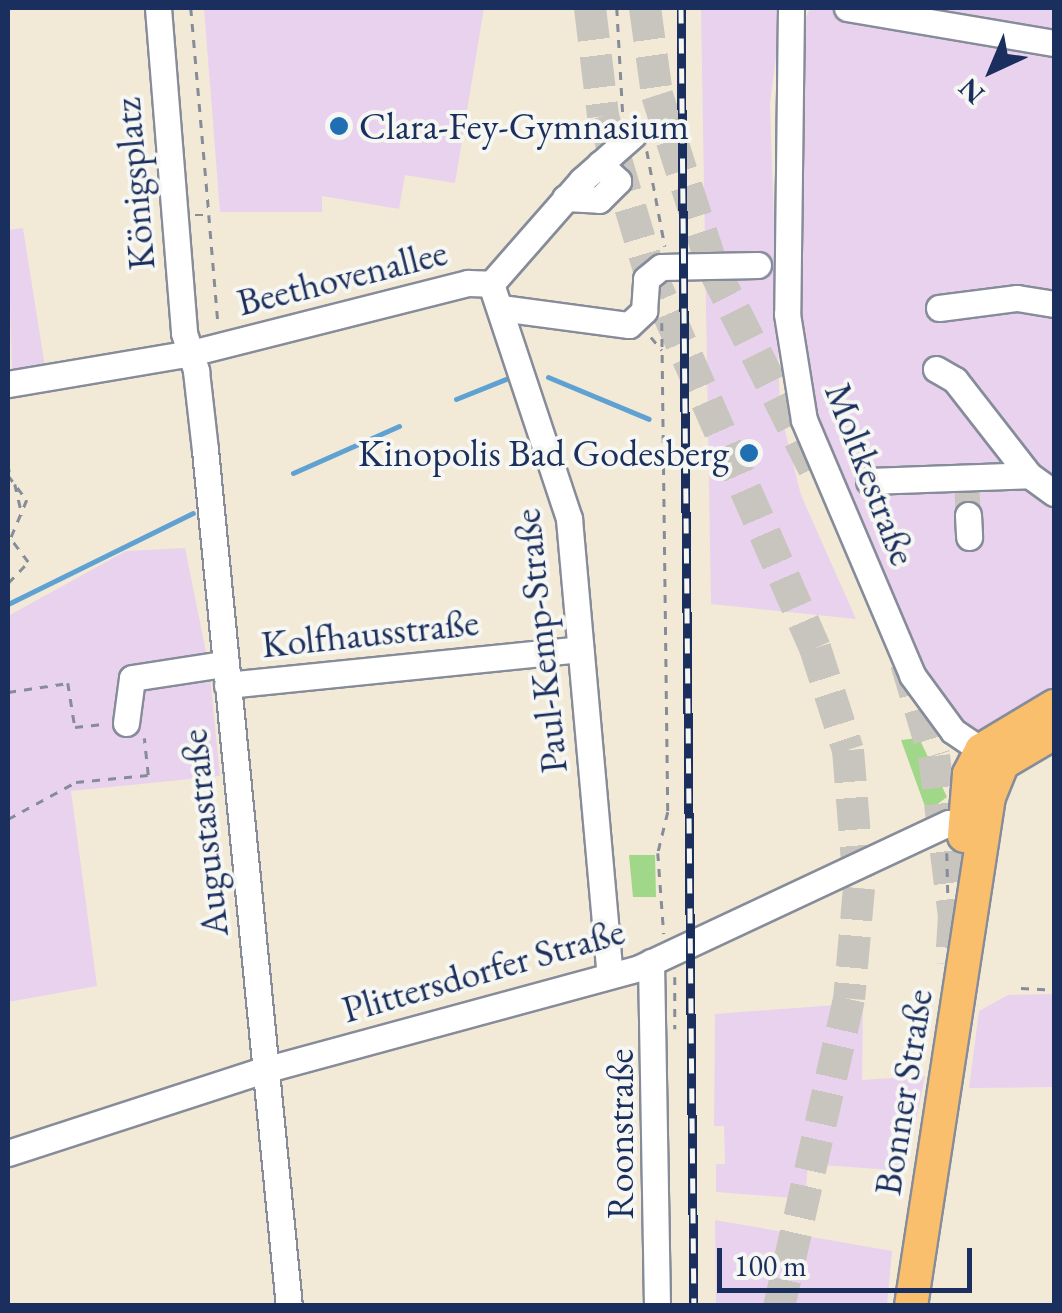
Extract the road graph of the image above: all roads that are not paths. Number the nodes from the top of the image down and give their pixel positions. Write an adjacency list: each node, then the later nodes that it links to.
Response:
1 (158, 8): 10 (street, Königsplatz)
2 (791, 8): 6 (street, Moltkestraße)
3 (848, 8): 4 (street)
4 (1054, 42)
5 (634, 135): 7 (street, Beethovenallee)
6 (771, 265): 7 (street); 21 (street, Moltkestraße)
7 (496, 296): 10 (street, Beethovenallee); 16 (street, Paul-Kemp-Straße)
8 (1054, 304): 9 (street)
9 (939, 308)
10 (192, 352): 12 (street, Beethovenallee); 17 (street, Augustastraße)
11 (936, 369): 13 (street)
12 (8, 384)
13 (1028, 475): 14 (street); 15 (street)
14 (869, 480)
15 (1054, 492)
16 (580, 649): 17 (street, Kolfhausstraße); 25 (street, Paul-Kemp-Straße)
17 (226, 675): 19 (street, Kolfhausstraße); 26 (street, Augustastraße)
18 (1054, 706): 21 (main road)
19 (126, 723)
20 (1054, 733): 21 (main road)
21 (992, 756): 22 (main road, Bonner Straße); 23 (main road, Bonner Straße)
22 (963, 824): 23 (main road, Bonner Straße); 24 (street, Plittersdorfer Straße)
23 (965, 950): 30 (main road, Bonner Straße)
24 (651, 962): 25 (street, Plittersdorfer Straße); 29 (street, Roonstraße)
25 (610, 976): 26 (street, Plittersdorfer Straße)
26 (264, 1070): 27 (street, Plittersdorfer Straße); 28 (street, Augustastraße)
27 (8, 1154)
28 (289, 1306)
29 (657, 1306)
30 (910, 1306)

